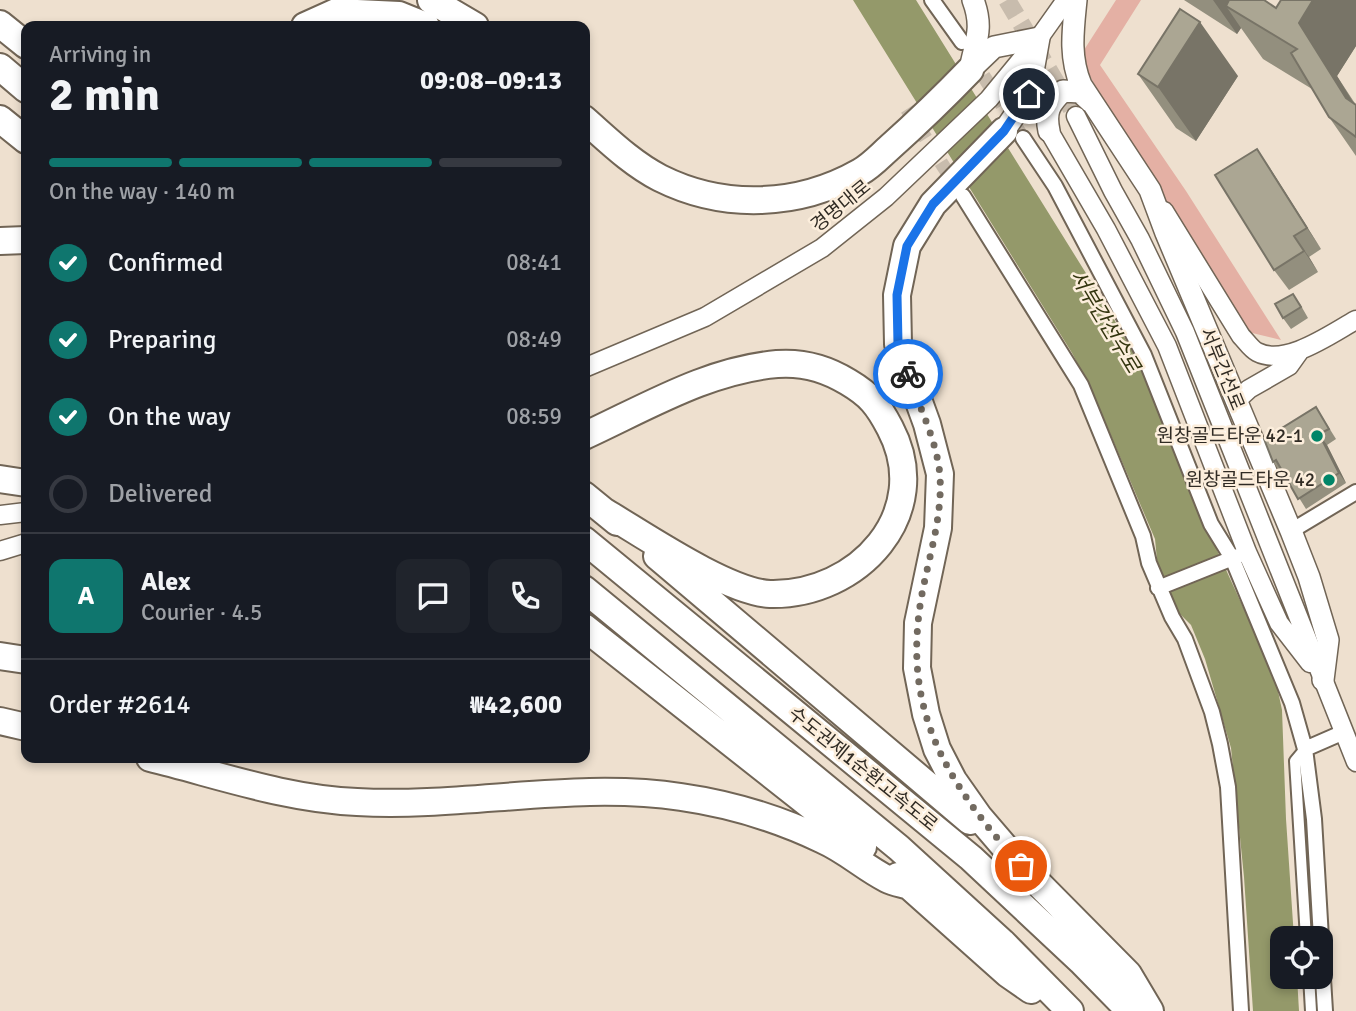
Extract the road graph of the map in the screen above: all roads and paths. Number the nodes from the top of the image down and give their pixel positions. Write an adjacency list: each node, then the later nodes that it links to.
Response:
1 (431, 0): 8 (highway)
2 (932, 0): 12 (street)
3 (973, 0): 14 (main road)
4 (1066, 0): 10 (street, 경명대로)
5 (1076, 0): 16 (main road)
6 (315, 21): 7 (highway)
7 (414, 21)
8 (467, 21)
9 (0, 24): 11 (highway)
10 (1039, 38): 14 (main road); 21 (main road); 29 (street, 경명대로)
11 (21, 41)
12 (961, 43)
13 (0, 67): 15 (highway)
14 (970, 70): 19 (highway)
15 (21, 85)
16 (1097, 106): 20 (main road); 24 (main road)
17 (1076, 116): 47 (street, 서부간선로)
18 (0, 119): 22 (highway)
19 (590, 124)
20 (1049, 131): 21 (main road); 43 (street)
21 (1013, 134): 23 (highway); 43 (street)
22 (21, 137)
23 (961, 186): 44 (street); 52 (highway)
24 (1150, 190): 28 (street); 30 (main road)
25 (21, 240): 26 (highway)
26 (0, 242)
27 (1356, 320): 28 (street)
28 (1299, 352): 30 (street)
29 (590, 366)
30 (1237, 400): 39 (main road)
31 (590, 433): 36 (highway)
32 (0, 479): 33 (highway)
33 (21, 481)
34 (1356, 492): 39 (street)
35 (590, 500): 36 (highway)
36 (605, 512): 52 (highway)
37 (21, 513): 38 (street)
38 (0, 515)
39 (1291, 531): 47 (main road)
40 (21, 545): 42 (street)
41 (590, 545): 60 (highway, 수도권제1순환고속도로)
42 (0, 551)
43 (1234, 557): 44 (street); 47 (street); 49 (street)
44 (1161, 587): 62 (street)
45 (590, 594): 59 (highway, 수도권제1순환고속도로)
46 (590, 632): 53 (highway)
47 (1323, 680): 48 (street, 서부간선로)
48 (1344, 732): 49 (street); 50 (street, 서부간선로)
49 (1305, 749): 54 (street); 55 (street)
50 (1356, 762)
51 (168, 763): 53 (highway)
52 (1021, 866): 61 (highway)
53 (912, 887): 58 (highway)
54 (1305, 926)
55 (1320, 926)
56 (1310, 989): 63 (street)
57 (1324, 989): 64 (street)
58 (1060, 1011)
59 (1070, 1011)
60 (1130, 1011)
61 (1150, 1011)
62 (1241, 1011)
63 (1311, 1011)
64 (1325, 1011)

